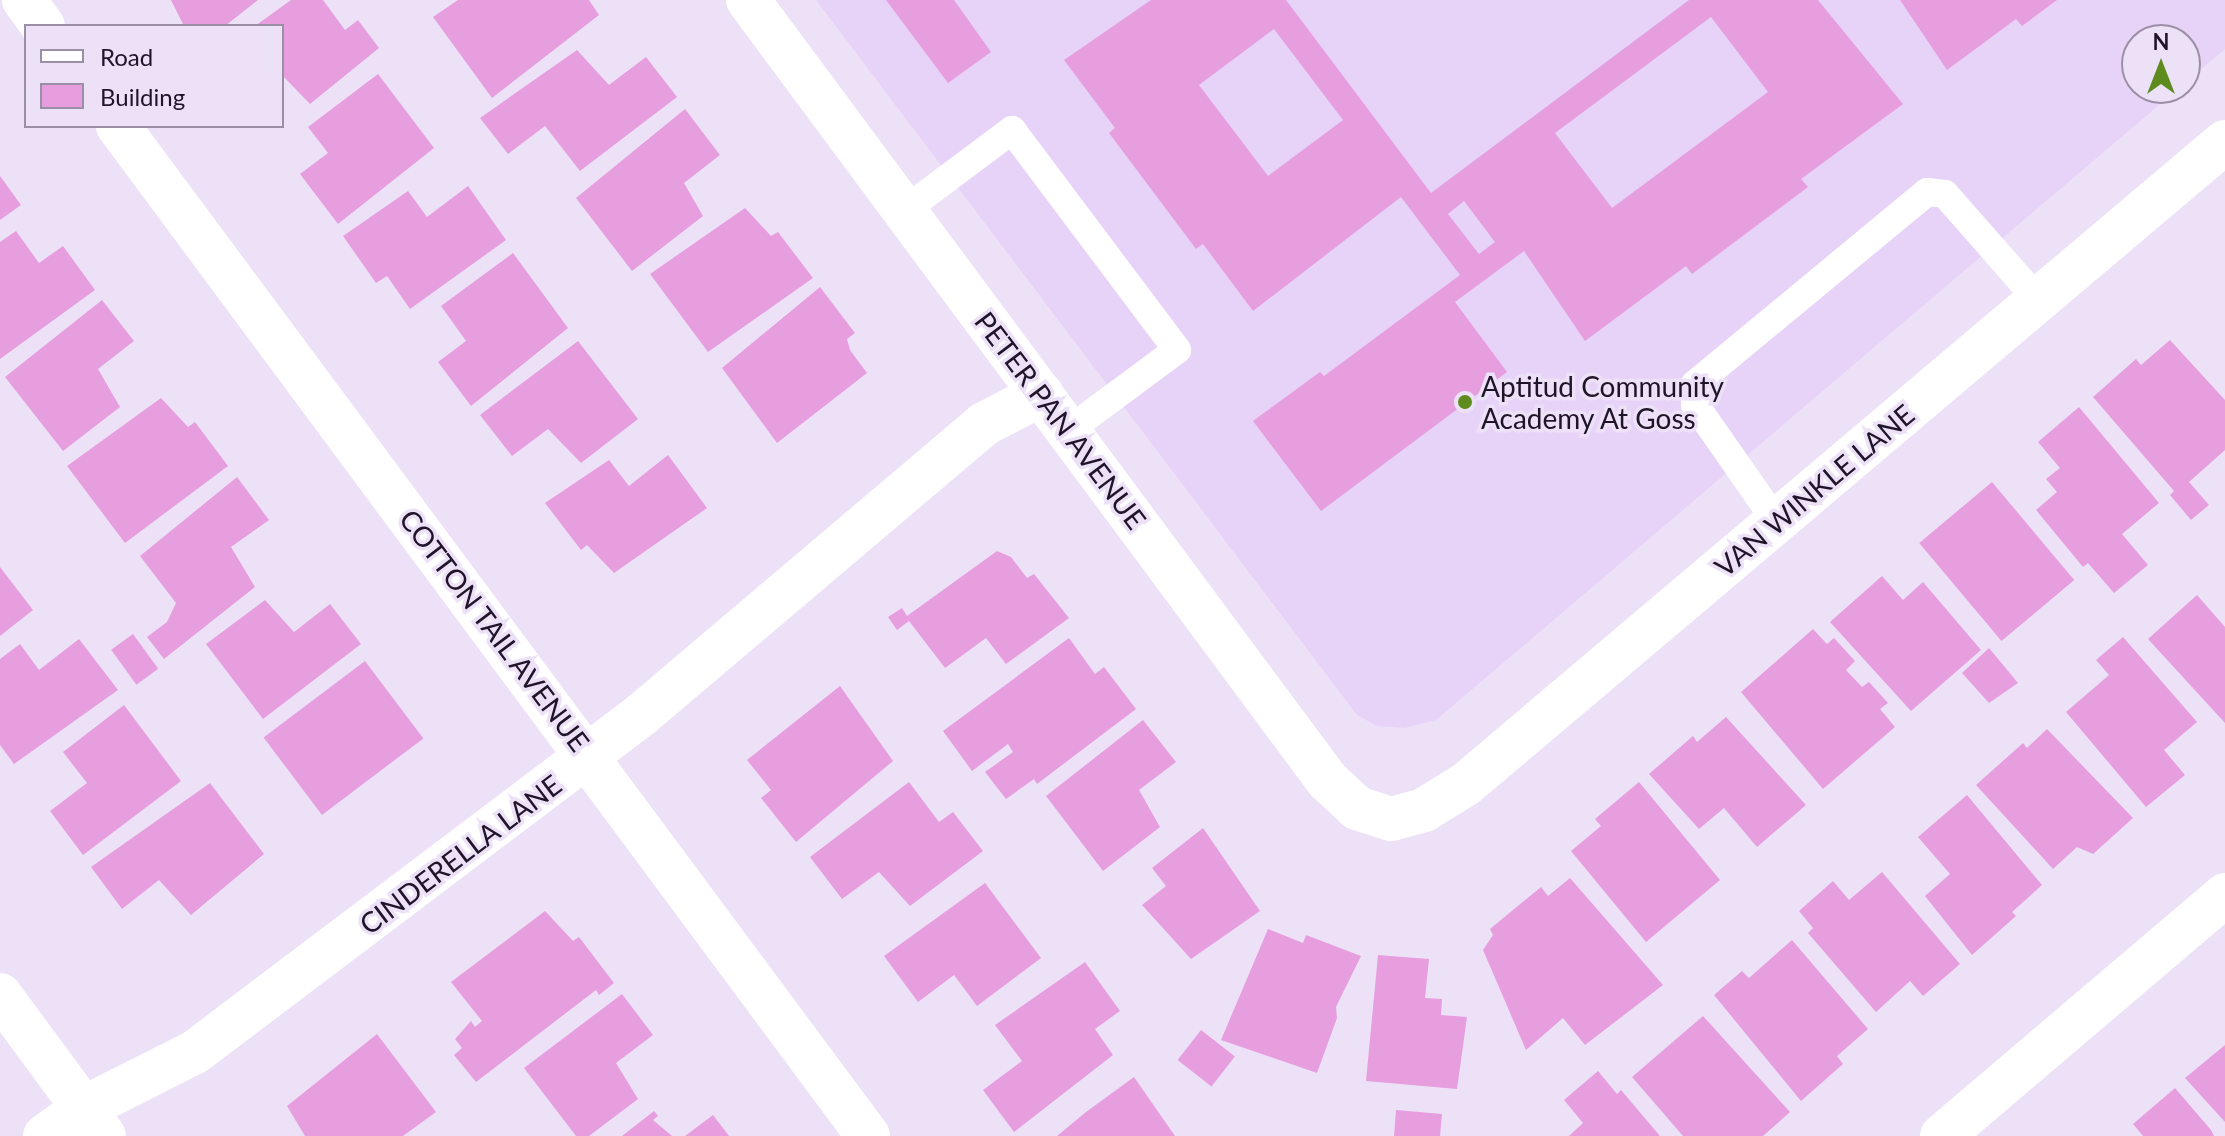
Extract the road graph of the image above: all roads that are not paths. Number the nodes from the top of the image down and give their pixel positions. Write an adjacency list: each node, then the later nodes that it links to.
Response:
1 (24, 0): 3 (street)
2 (748, 0): 6 (street, PETER PAN AVENUE)
3 (42, 24)
4 (119, 128): 11 (street, COTTON TAIL AVENUE)
5 (2225, 142): 7 (street, VAN WINKLE LANE)
6 (905, 210): 8 (street, PETER PAN AVENUE); 9 (lane)
7 (2039, 301): 10 (street, VAN WINKLE LANE); 10 (lane)
8 (1042, 394): 9 (street, PETER PAN AVENUE); 11 (street, CINDERELLA LANE)
9 (1069, 430): 12 (street, PETER PAN AVENUE)
10 (1776, 521): 12 (street, VAN WINKLE LANE)
11 (589, 756): 15 (street, CINDERELLA LANE); 17 (street, COTTON TAIL AVENUE)
12 (1391, 819)
13 (2225, 895): 18 (street)
14 (0, 995): 15 (street)
15 (94, 1122): 16 (street, CINDERELLA LANE)
16 (45, 1136)
17 (868, 1136)
18 (1942, 1136)

